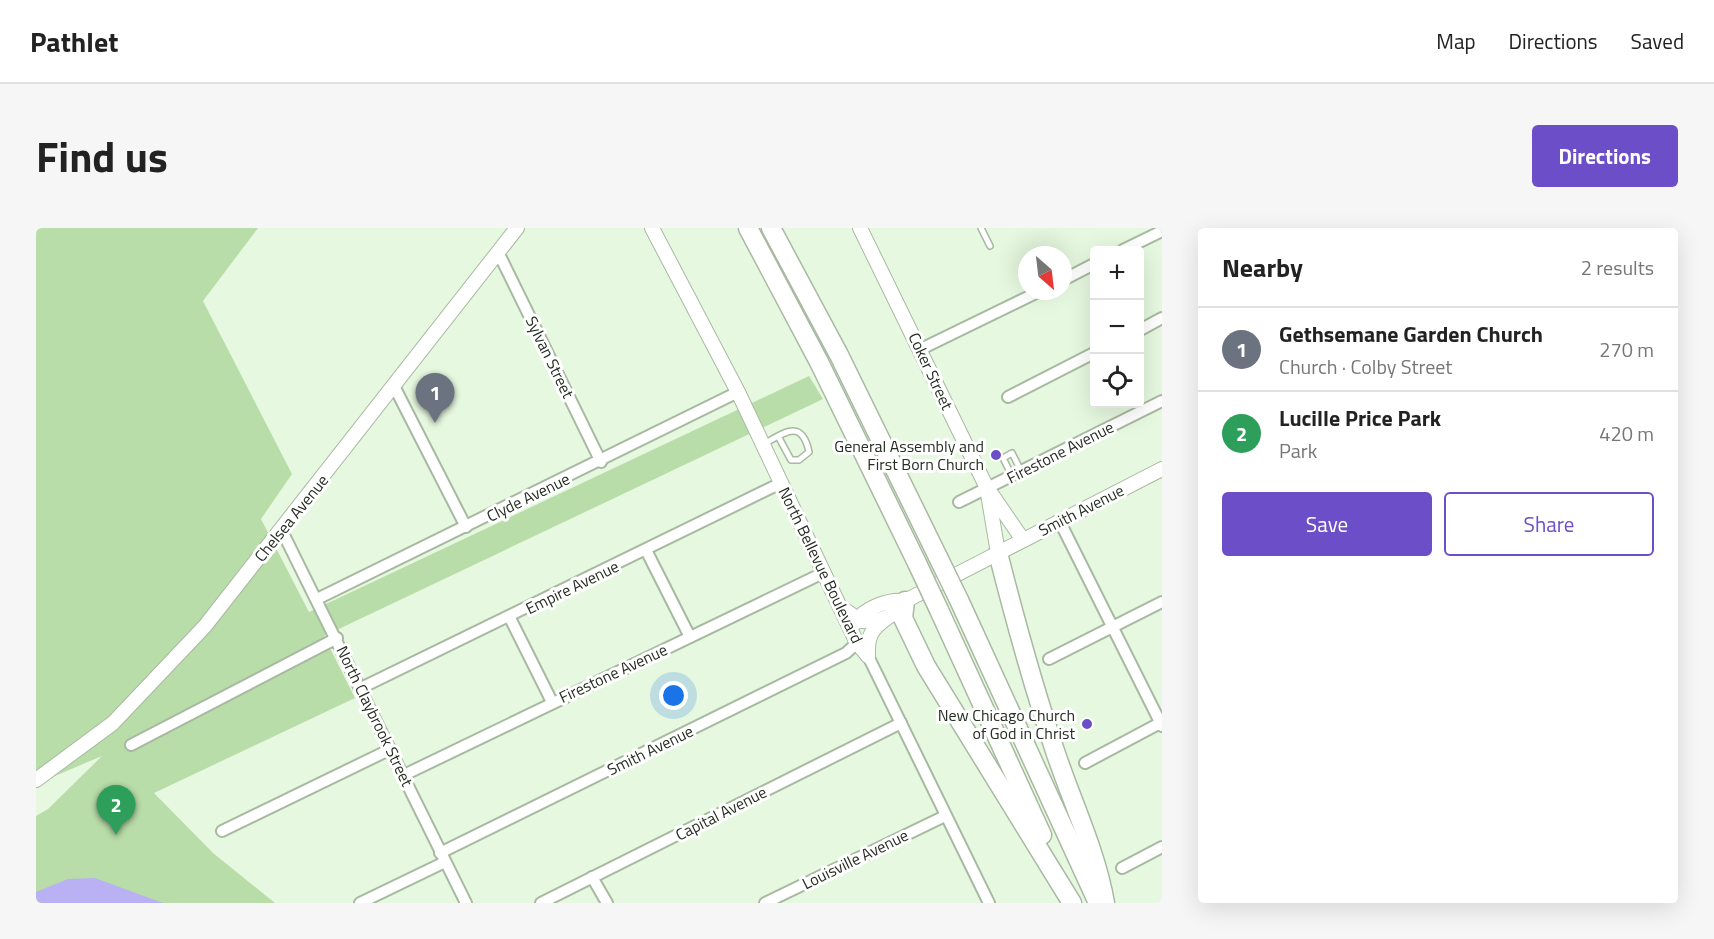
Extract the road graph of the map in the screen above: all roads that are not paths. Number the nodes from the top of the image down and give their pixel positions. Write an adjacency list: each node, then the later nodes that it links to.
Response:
1 (517, 228): 10 (main road, Chelsea Avenue)
2 (652, 228): 19 (main road, North Bellevue Boulevard)
3 (748, 228): 70 (highway, bridge)
4 (771, 228): 71 (highway, bridge)
5 (860, 228): 16 (main road, Coker Street)
6 (981, 228): 8 (lane)
7 (1162, 231): 9 (street)
8 (990, 246)
9 (1131, 246)
10 (498, 252): 18 (main road, Chelsea Avenue); 24 (street, Sylvan Street)
11 (1090, 266): 12 (street)
12 (1072, 276)
13 (1022, 300): 16 (street)
14 (1162, 318): 15 (street)
15 (1144, 328)
16 (921, 349): 27 (main road, Coker Street)
17 (1093, 354): 20 (street)
18 (394, 388): 30 (street); 31 (main road, Chelsea Avenue)
19 (738, 392): 23 (main road, North Bellevue Boulevard); 24 (street, Clyde Avenue)
20 (1008, 397)
21 (1162, 401): 27 (street, Firestone Avenue)
22 (778, 436): 22 (lane); 23 (lane)
23 (762, 444): 26 (main road, North Bellevue Boulevard)
24 (602, 462): 30 (street, Clyde Avenue)
25 (1162, 469): 29 (main road, Smith Avenue)
26 (781, 483): 33 (street, Empire Avenue); 35 (main road, North Bellevue Boulevard)
27 (987, 488): 28 (street, Firestone Avenue); 32 (main road); 34 (main road, Coker Street)
28 (959, 502)
29 (1059, 520): 32 (main road, Smith Avenue); 43 (street)
30 (466, 527): 36 (street, Clyde Avenue)
31 (281, 529): 36 (street, North Claybrook Street); 57 (main road, Chelsea Avenue)
32 (1023, 540): 34 (main road, Smith Avenue)
33 (646, 550): 41 (street, Empire Avenue); 44 (street)
34 (998, 553): 37 (main road, Smith Avenue); 72 (highway)
35 (823, 573): 39 (main road, North Bellevue Boulevard); 44 (street, Firestone Avenue)
36 (317, 599): 45 (street, North Claybrook Street)
37 (905, 601): 40 (main road, Smith Avenue); 42 (main road, Smith Avenue); 70 (highway)
38 (1162, 602): 43 (street)
39 (839, 606): 42 (main road); 46 (main road, North Bellevue Boulevard)
40 (889, 617): 42 (main road); 47 (main road, Smith Avenue)
41 (510, 618): 49 (street, Empire Avenue); 50 (street)
42 (856, 619): 46 (main road)
43 (1113, 627): 48 (street); 52 (street)
44 (690, 637): 50 (street, Firestone Avenue)
45 (337, 638): 49 (street, North Claybrook Street); 53 (street)
46 (855, 639): 47 (main road, North Bellevue Boulevard); 61 (street, Smith Avenue)
47 (868, 656): 51 (street, North Bellevue Boulevard)
48 (1048, 660)
49 (361, 688): 54 (street, North Claybrook Street)
50 (552, 702): 56 (street, Firestone Avenue)
51 (900, 723): 58 (street, North Bellevue Boulevard); 63 (street, Capital Avenue)
52 (1161, 724): 55 (street)
53 (131, 745)
54 (391, 749): 56 (street, North Claybrook Street); 59 (street)
55 (1085, 763)
56 (404, 775): 61 (street, North Claybrook Street)
57 (36, 780)
58 (945, 816): 64 (street, North Bellevue Boulevard); 69 (street, Louisville Avenue)
59 (222, 831)
60 (1162, 847): 62 (street)
61 (442, 857): 65 (street, Smith Avenue); 66 (street, North Claybrook Street)
62 (1122, 868)
63 (592, 877): 67 (street, Capital Avenue); 68 (street)
64 (984, 901)
65 (360, 903)
66 (466, 903)
67 (541, 903)
68 (607, 903)
69 (765, 903)
70 (1072, 903)
71 (1098, 903)
72 (1105, 903)

